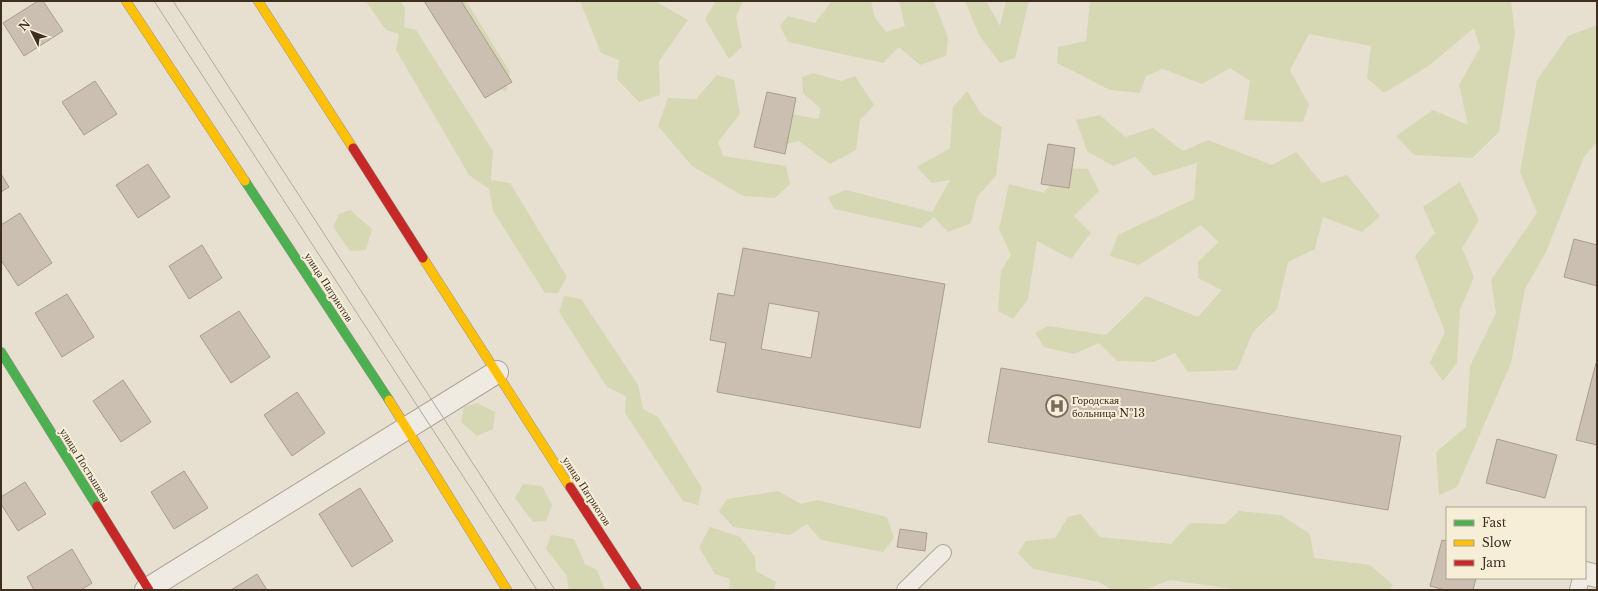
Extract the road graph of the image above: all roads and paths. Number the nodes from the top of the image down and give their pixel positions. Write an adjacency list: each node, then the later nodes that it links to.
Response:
1 (126, 1): 5 (street, улица Патриотов)
2 (258, 1): 4 (street, улица Патриотов)
3 (1, 352): 10 (street, улица Постышева)
4 (497, 372): 5 (street); 12 (street, улица Патриотов)
5 (407, 428): 10 (street); 11 (street, улица Патриотов)
6 (943, 553): 13 (lane)
7 (1586, 573): 8 (street)
8 (1597, 576)
9 (1581, 579): 14 (lane)
10 (148, 590)
11 (507, 590)
12 (637, 590)
13 (905, 590)
14 (1578, 590)

